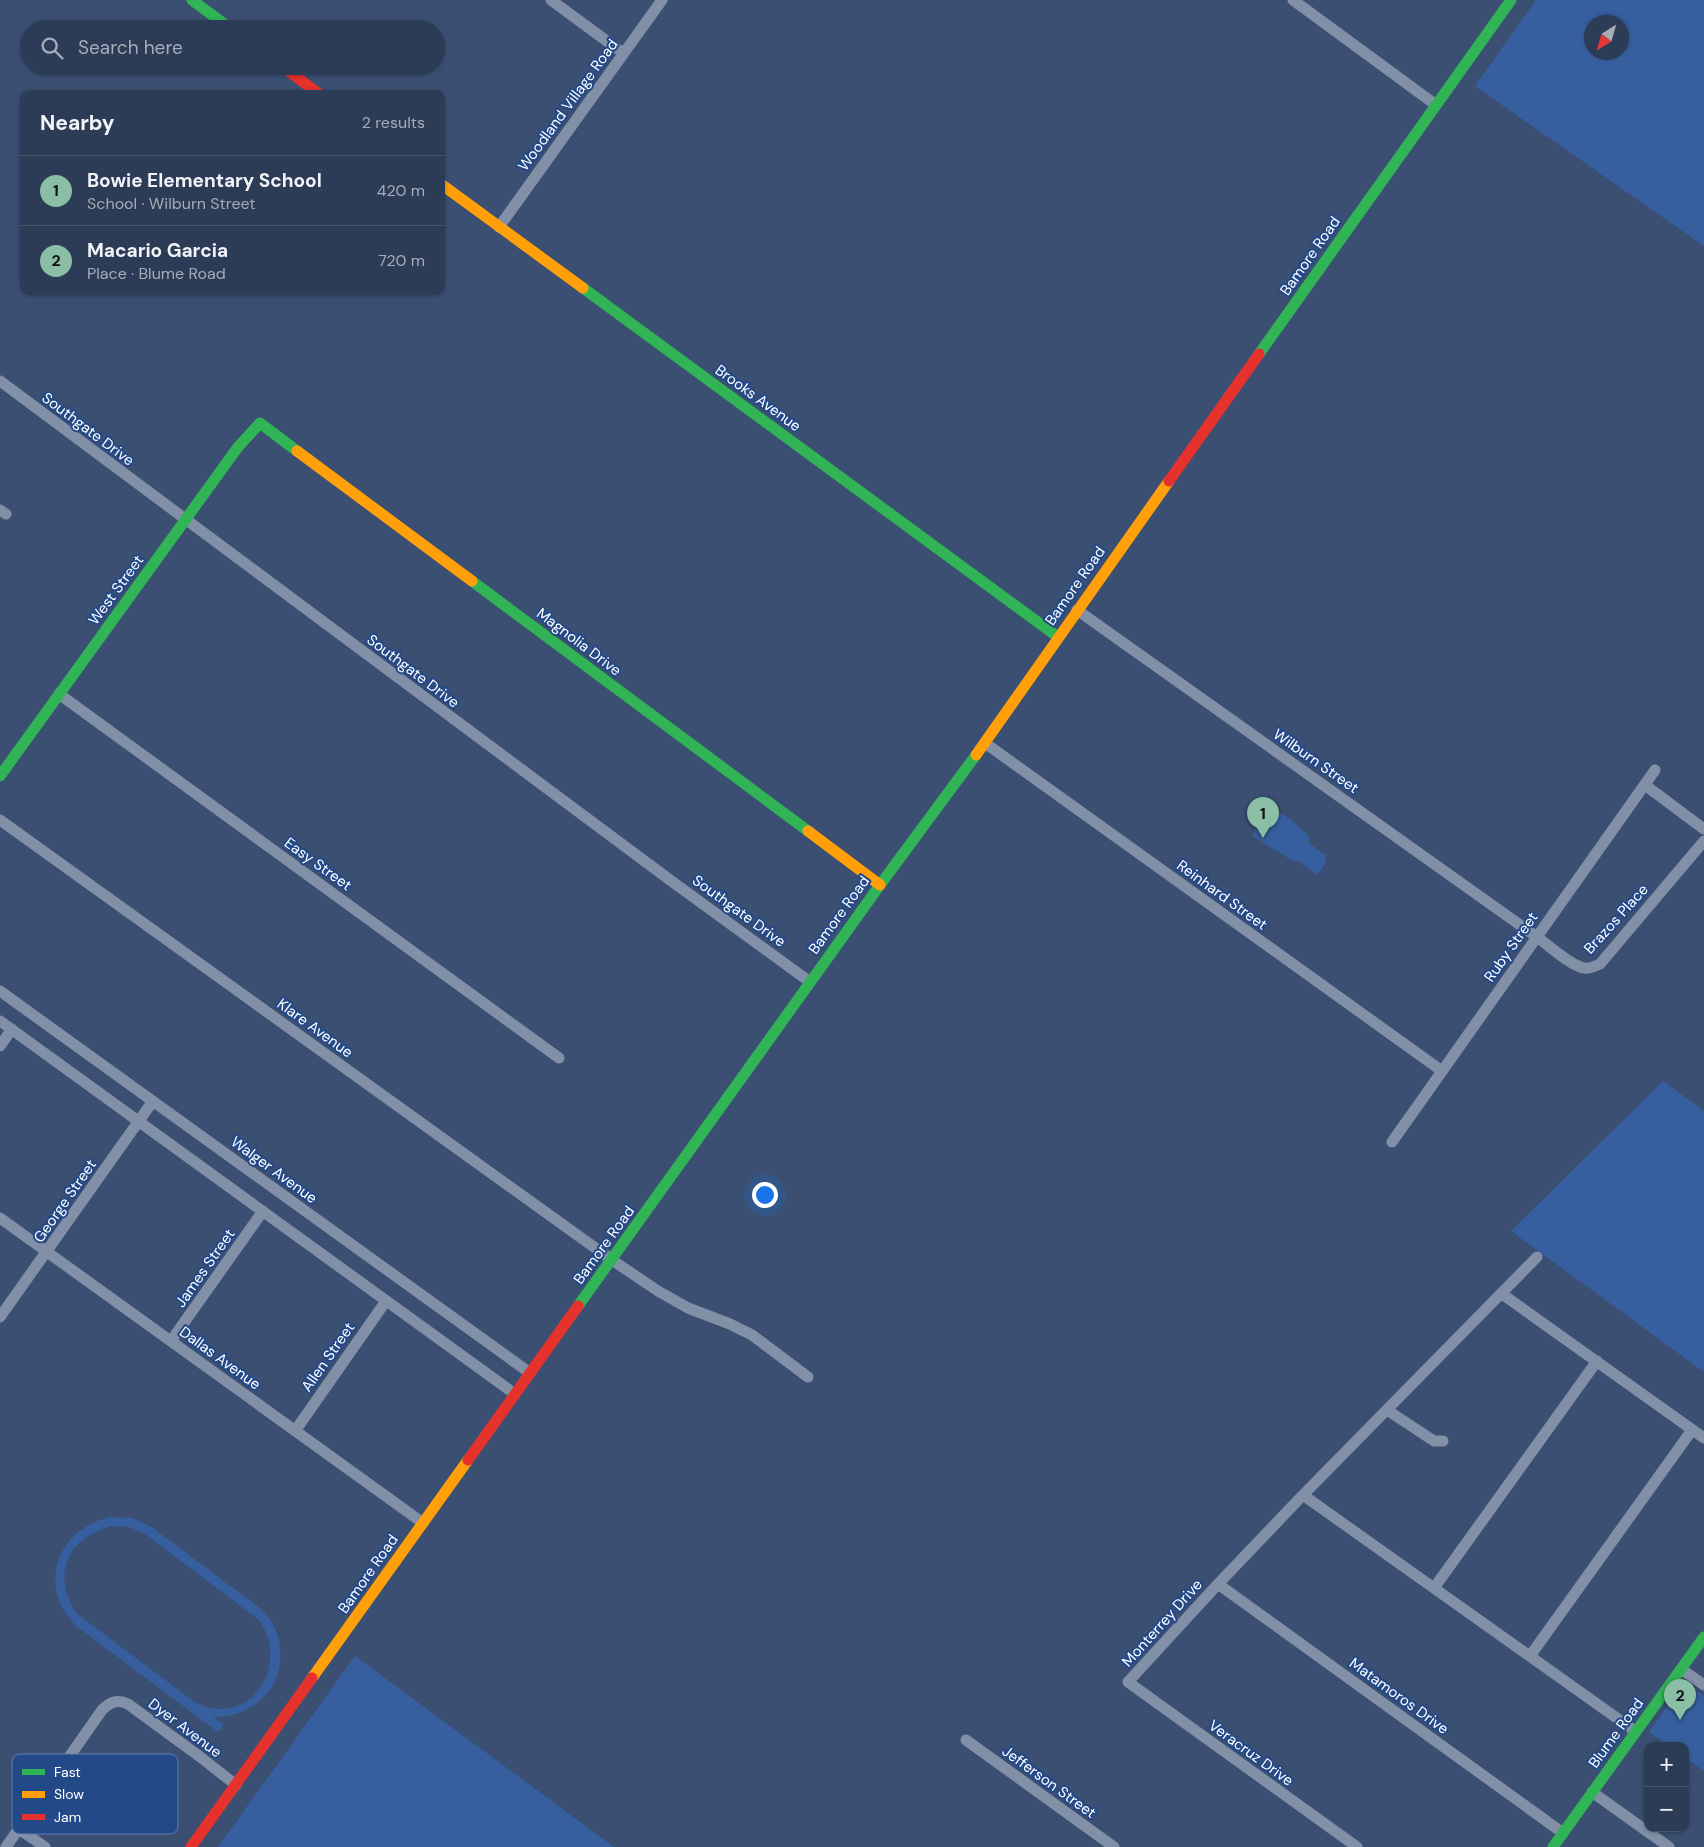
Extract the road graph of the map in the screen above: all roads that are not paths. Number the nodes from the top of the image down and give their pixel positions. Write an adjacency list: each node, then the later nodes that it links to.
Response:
1 (192, 0): 6 (street)
2 (551, 0): 7 (street)
3 (662, 0): 7 (street, Woodland Village Road)
4 (1292, 0): 10 (street)
5 (1511, 0): 10 (street, Bamore Road)
6 (219, 20)
7 (623, 53): 12 (street, Woodland Village Road)
8 (294, 75): 9 (street)
9 (314, 90)
10 (1436, 105): 16 (street, Bamore Road)
11 (445, 187): 12 (street, Brooks Avenue)
12 (498, 227): 17 (street, Brooks Avenue)
13 (0, 382): 15 (street, Southgate Drive)
14 (260, 423): 15 (street, West Street); 26 (street, Magnolia Drive)
15 (185, 520): 18 (street, West Street); 28 (street, Southgate Drive)
16 (1077, 610): 17 (street, Bamore Road); 27 (street, Wilburn Street)
17 (1058, 636): 19 (street, Bamore Road)
18 (59, 694): 21 (street, West Street); 33 (street, Easy Street)
19 (985, 743): 26 (street, Bamore Road); 34 (street, Reinhard Street)
20 (1656, 770): 22 (street, Ruby Street)
21 (0, 776)
22 (1645, 784): 24 (street); 27 (street, Ruby Street)
23 (0, 820): 42 (street, Klare Avenue)
24 (1704, 829)
25 (1704, 841): 27 (street, Brazos Place)
26 (880, 884): 28 (street, Bamore Road)
27 (1537, 937): 34 (street, Ruby Street)
28 (810, 982): 42 (street, Bamore Road)
29 (0, 991): 35 (street, Walger Avenue)
30 (0, 1021): 31 (street)
31 (12, 1029): 32 (street); 36 (street)
32 (0, 1046)
33 (559, 1058)
34 (1442, 1071): 37 (street, Ruby Street)
35 (153, 1101): 36 (street, George Street); 48 (street, Walger Avenue)
36 (139, 1121): 38 (street); 40 (street, George Street)
37 (1392, 1142)
38 (263, 1211): 44 (street); 46 (street, James Street)
39 (0, 1218): 40 (street, Dallas Avenue)
40 (47, 1252): 45 (street, George Street); 46 (street, Dallas Avenue)
41 (1537, 1257): 43 (street, Monterrey Drive)
42 (612, 1260): 48 (street, Bamore Road); 49 (street, Klare Avenue)
43 (1502, 1294): 47 (street); 51 (street, Monterrey Drive)
44 (386, 1300): 50 (street); 53 (street, Allen Street)
45 (0, 1317)
46 (171, 1341): 53 (street, Dallas Avenue)
47 (1597, 1361): 52 (street); 59 (street)
48 (530, 1373): 50 (street, Bamore Road)
49 (808, 1377)
50 (515, 1394): 57 (street, Bamore Road)
51 (1387, 1410): 55 (street); 56 (street, Monterrey Drive)
52 (1692, 1430): 54 (street); 61 (street)
53 (295, 1431): 57 (street, Dallas Avenue)
54 (1704, 1438)
55 (1444, 1441)
56 (1303, 1495): 58 (street, Monterrey Drive); 59 (street)
57 (422, 1523): 68 (street, Bamore Road)
58 (1218, 1584): 63 (street, Monterrey Drive); 70 (street, Matamoros Drive)
59 (1434, 1588): 61 (street)
60 (1704, 1637): 62 (street, Blume Road)
61 (1530, 1656): 65 (street)
62 (1681, 1669): 64 (street); 65 (street, Blume Road)
63 (1128, 1682): 77 (street, Veracruz Drive)
64 (1704, 1685)
65 (1635, 1731): 69 (street, Blume Road)
66 (966, 1740): 76 (street, Jefferson Street)
67 (71, 1754): 68 (street, Dyer Avenue)
68 (236, 1785): 75 (street, Bamore Road)
69 (1592, 1792): 70 (street, Blume Road); 79 (street)
70 (1563, 1832): 78 (street, Blume Road)
71 (15, 1834): 73 (street)
72 (26, 1834): 74 (street)
73 (6, 1847)
74 (45, 1847)
75 (191, 1847)
76 (1114, 1847)
77 (1357, 1847)
78 (1553, 1847)
79 (1670, 1847)

